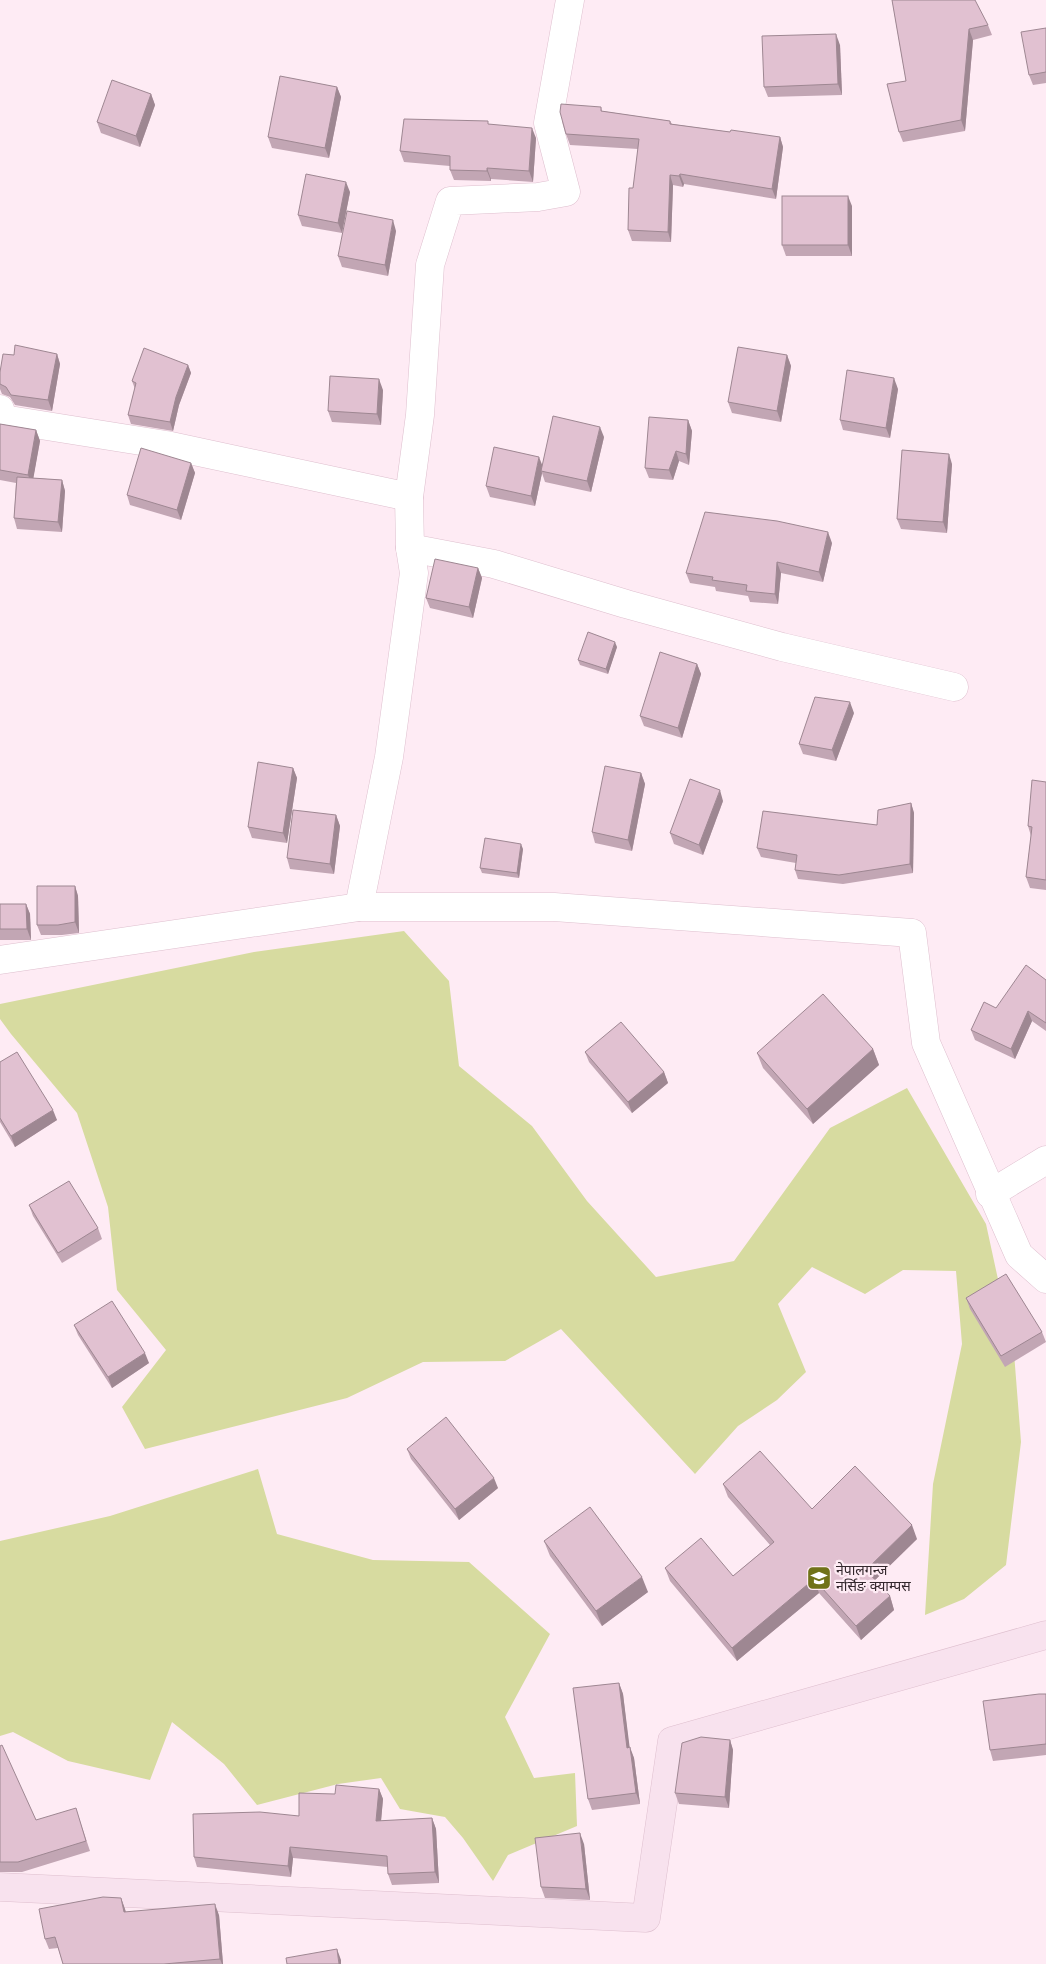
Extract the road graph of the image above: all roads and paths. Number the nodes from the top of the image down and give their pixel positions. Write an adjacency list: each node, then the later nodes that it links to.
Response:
1 (570, 0): 3 (street)
2 (0, 409): 3 (street)
3 (408, 497): 4 (street)
4 (410, 548): 5 (street); 6 (street)
5 (954, 687)
6 (359, 907): 7 (street); 9 (street)
7 (0, 960)
8 (1046, 1160): 9 (street)
9 (990, 1194): 10 (street)
10 (1046, 1279)
11 (1046, 1635): 12 (street)
12 (0, 1887)

